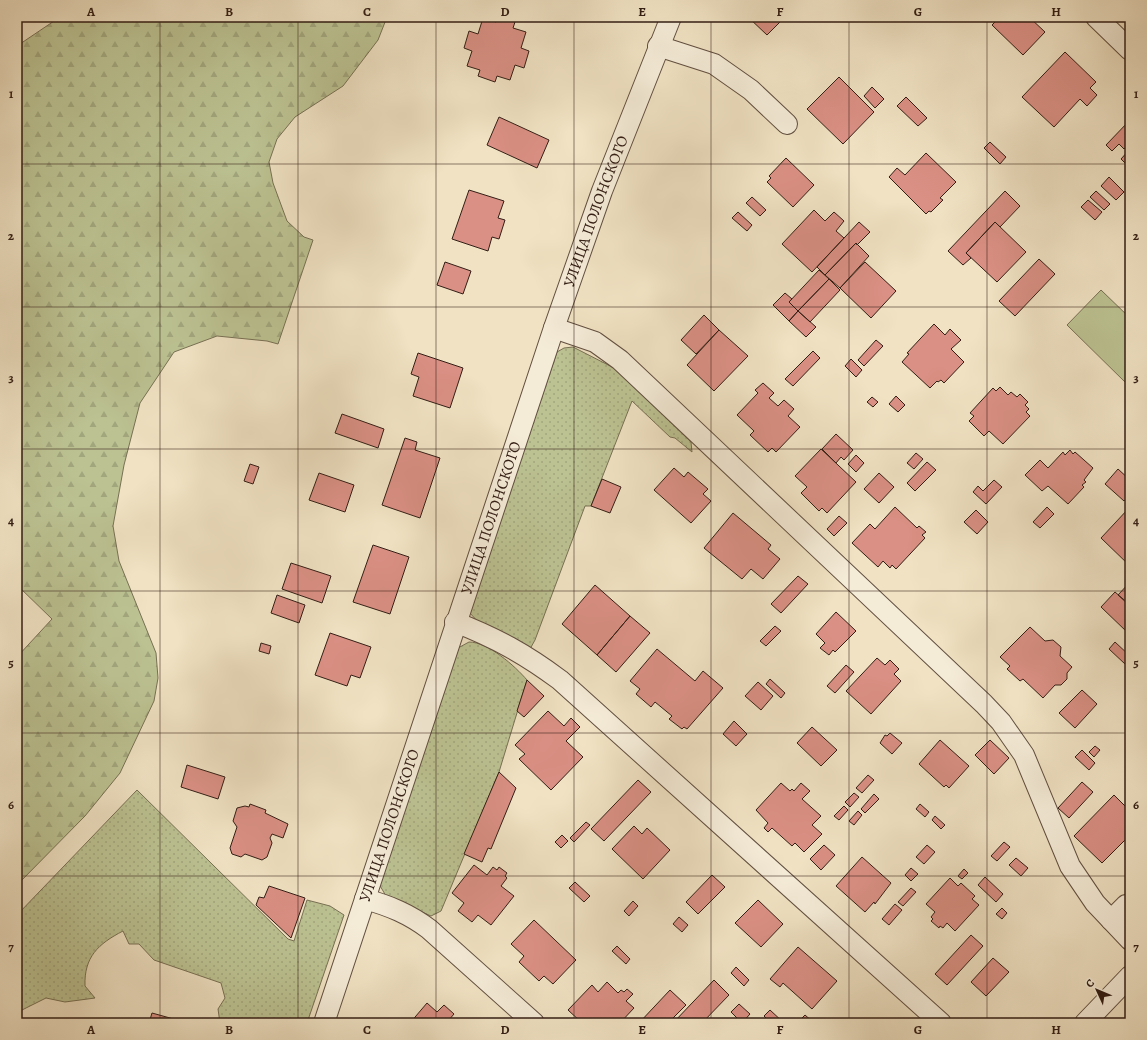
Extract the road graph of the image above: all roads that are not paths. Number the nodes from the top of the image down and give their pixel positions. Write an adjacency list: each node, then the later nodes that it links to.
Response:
1 (670, 17): 3 (street, УЛИЦА ПОЛОНСКОГО)
2 (1096, 17): 4 (street)
3 (658, 46): 5 (street); 6 (street, УЛИЦА ПОЛОНСКОГО)
4 (1130, 50)
5 (787, 124)
6 (554, 328): 7 (street, УЛИЦА ПОЛОНСКОГО); 10 (street)
7 (455, 622): 8 (street, УЛИЦА ПОЛОНСКОГО); 15 (street)
8 (365, 899): 13 (street, УЛИЦА ПОЛОНСКОГО); 14 (street)
9 (1126, 905): 10 (street)
10 (1111, 920): 11 (street)
11 (1130, 940)
12 (1130, 976): 16 (street)
13 (324, 1023)
14 (534, 1023)
15 (941, 1023)
16 (1085, 1023)

